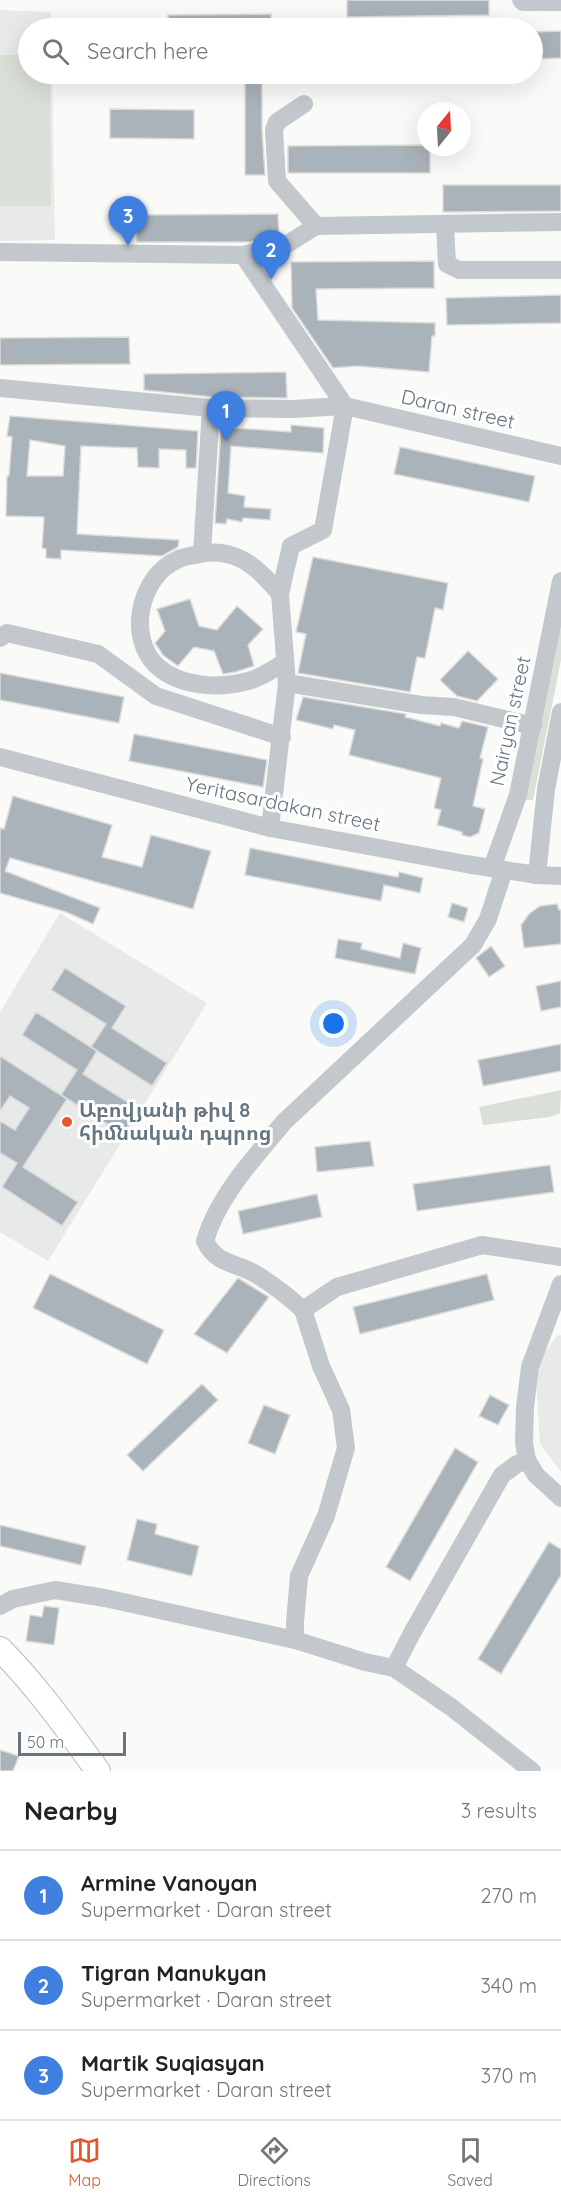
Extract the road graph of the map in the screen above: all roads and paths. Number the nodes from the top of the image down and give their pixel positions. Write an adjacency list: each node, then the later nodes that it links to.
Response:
1 (521, 0): 2 (street)
2 (561, 2)
3 (304, 104): 6 (street)
4 (561, 222): 5 (street)
5 (446, 225): 6 (street); 9 (street)
6 (316, 226): 8 (street)
7 (0, 252): 8 (street)
8 (243, 255): 11 (street)
9 (561, 270)
10 (0, 388): 12 (street, Daran street)
11 (345, 406): 12 (street, Daran street); 13 (street, Daran street); 16 (street)
12 (211, 408): 14 (street)
13 (561, 456)
14 (202, 553): 16 (street); 18 (street)
15 (561, 581): 21 (street, Nairyan street)
16 (280, 594): 18 (street)
17 (2, 631): 22 (street)
18 (285, 663): 19 (street)
19 (287, 683): 21 (street); 22 (street)
20 (561, 712): 26 (street)
21 (533, 726): 25 (street, Nairyan street)
22 (282, 737): 24 (street)
23 (0, 757): 24 (street, Yeritasardakan street)
24 (270, 828): 25 (street, Yeritasardakan street)
25 (498, 869): 26 (street, Yeritasardakan street); 30 (street, Nairyan street)
26 (537, 875): 27 (street, Yeritasardakan street)
27 (561, 876)
28 (561, 1257): 30 (street)
29 (561, 1284): 31 (street)
30 (303, 1310): 34 (street)
31 (527, 1460): 32 (street); 36 (street)
32 (561, 1498)
33 (0, 1606): 34 (street)
34 (295, 1640): 36 (street)
35 (0, 1649): 37 (main road)
36 (394, 1668): 38 (street)
37 (98, 1771)
38 (532, 1771)

